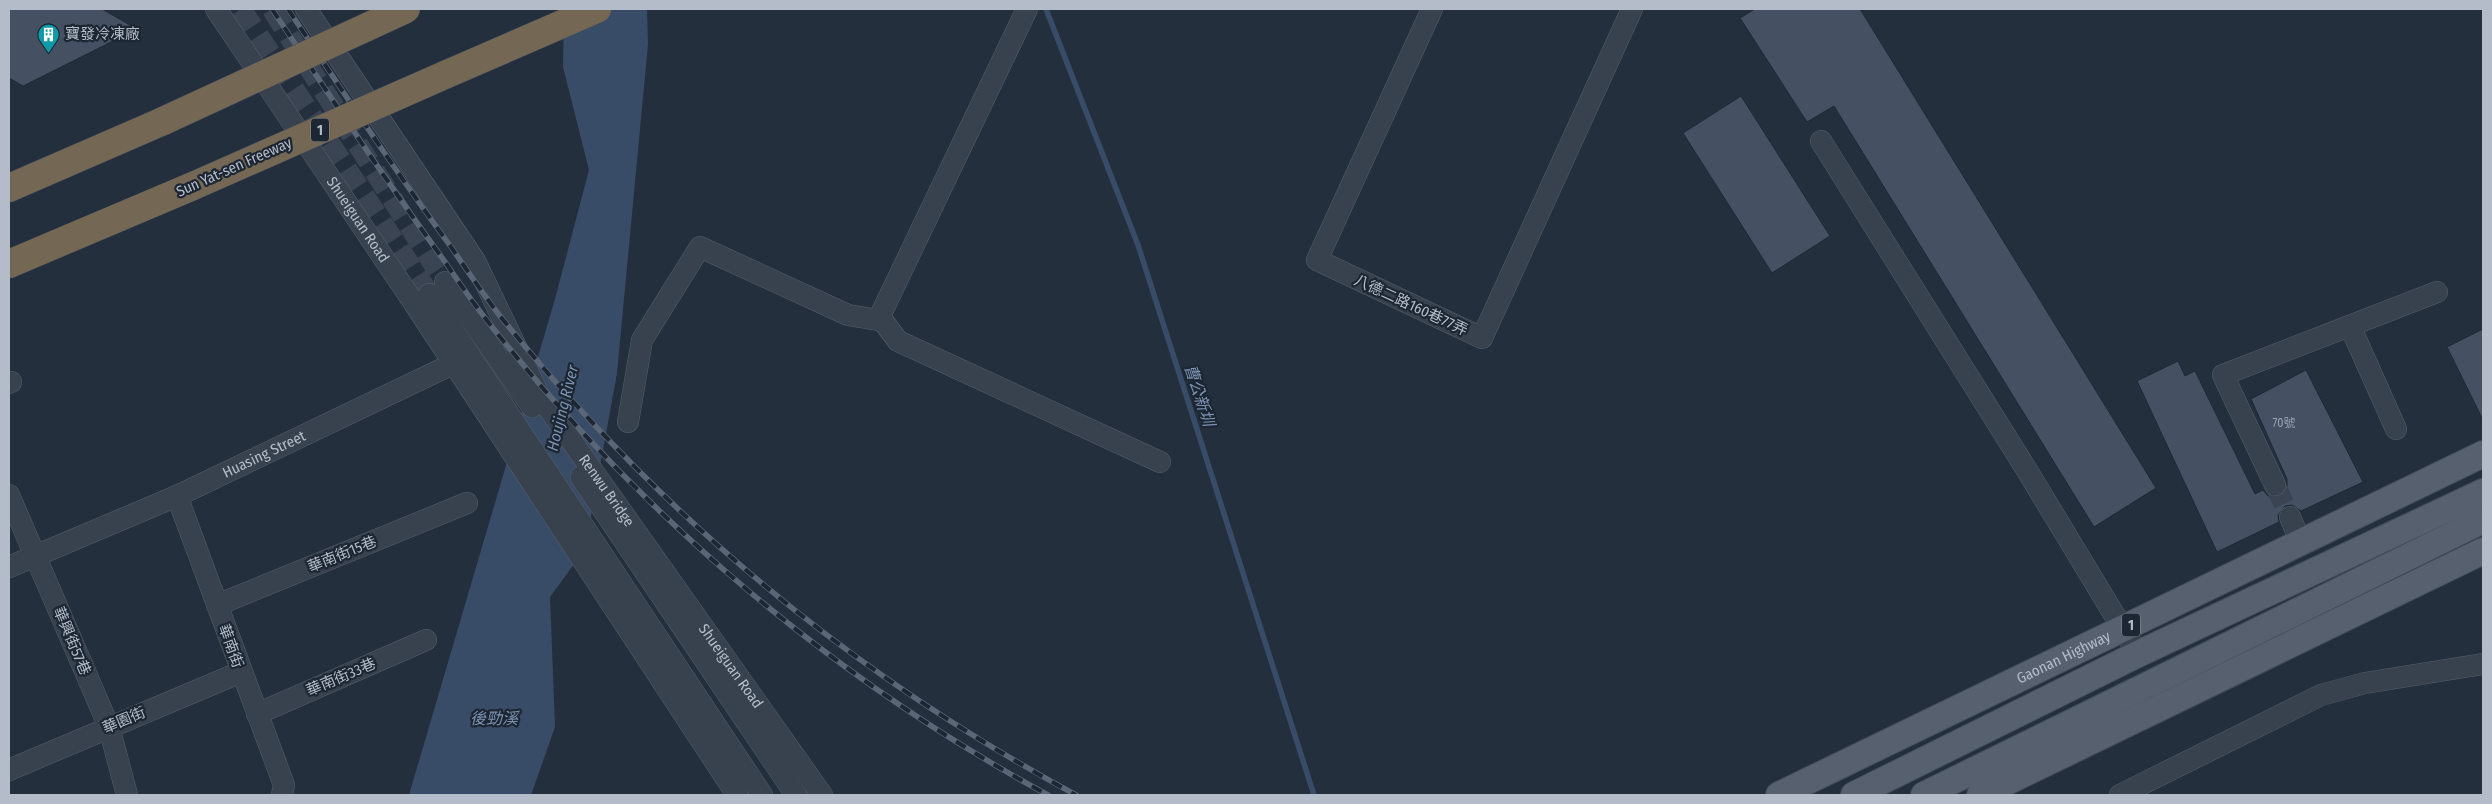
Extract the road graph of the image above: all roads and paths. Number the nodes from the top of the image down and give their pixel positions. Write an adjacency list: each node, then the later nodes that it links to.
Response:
1 (216, 9): 15 (street, Shueiguan Road)
2 (306, 9): 16 (street)
3 (406, 9): 9 (highway, bridge)
4 (597, 9): 10 (highway, Sun Yat-sen Freeway / 1, bridge)
5 (1027, 9): 12 (street)
6 (1432, 9): 7 (street, 八德二路160巷77弄)
7 (1632, 9)
8 (1821, 141): 35 (street)
9 (9, 188)
10 (9, 264)
11 (2437, 292): 13 (street)
12 (880, 316): 17 (street); 20 (street)
13 (2350, 326): 18 (street); 21 (street)
14 (490, 343): 15 (street, Huasing Street); 15 (street, Shueiguan Road); 16 (street, Shueiguan Road)
15 (462, 360): 24 (street, Huasing Street); 33 (street, Shueiguan Road)
16 (536, 401): 28 (street, Renwu Bridge)
17 (628, 422)
18 (2396, 429)
19 (2483, 454): 29 (main road, Gaonan Highway / 1)
20 (1160, 462)
21 (2274, 484)
22 (2483, 492): 37 (main road, Gaonan Highway / 1)
23 (9, 495): 31 (street, 華興街57巷)
24 (177, 496): 31 (street, Huasing Street); 34 (street, 華南街)
25 (467, 503): 34 (street, 華南街15巷)
26 (2290, 516): 29 (street)
27 (2483, 520): 52 (main road)
28 (634, 541): 49 (street, Shueiguan Road); 50 (street, Shueiguan Road)
29 (2301, 542): 35 (main road, Gaonan Highway / 1)
30 (2483, 551): 53 (main road)
31 (35, 556): 32 (street, Huasing Street); 41 (street, 華興街57巷)
32 (9, 567)
33 (600, 568): 47 (street); 48 (street)
34 (217, 606): 39 (street, 華南街)
35 (2123, 628): 37 (street); 42 (main road, Gaonan Highway / 1)
36 (426, 640): 40 (street, 華南街33巷)
37 (2138, 654): 44 (main road, Gaonan Highway / 1)
38 (2483, 664): 54 (street)
39 (241, 672): 40 (street, 華南街); 41 (street, 華園街)
40 (257, 714): 46 (street, 華南街)
41 (109, 727): 43 (street, 華園街); 45 (street, 華興街57巷)
42 (1859, 756): 44 (street); 51 (main road, Gaonan Highway / 1)
43 (9, 770)
44 (1868, 792)
45 (127, 795)
46 (282, 795)
47 (737, 795)
48 (762, 795)
49 (796, 795)
50 (822, 795)
51 (1779, 795)
52 (1924, 795)
53 (1980, 795)
54 (2120, 795)

